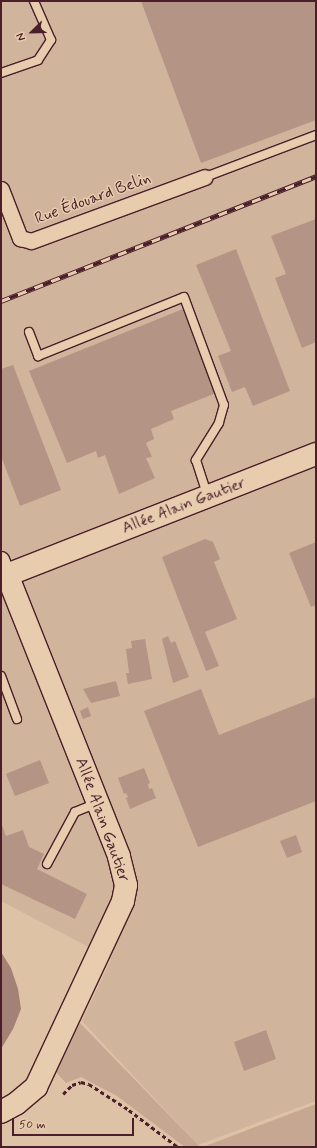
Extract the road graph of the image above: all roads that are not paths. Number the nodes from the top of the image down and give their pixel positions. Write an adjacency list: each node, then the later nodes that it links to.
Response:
1 (34, 1): 2 (lane)
2 (1, 73)
3 (316, 135): 4 (lane)
4 (205, 177): 5 (street, Rue Édouard Belin)
5 (1, 189)
6 (29, 332): 8 (lane)
7 (316, 454): 8 (street, Allée Alain Gautier)
8 (208, 496): 9 (street, Allée Alain Gautier)
9 (3, 571): 12 (street, Allée Alain Gautier)
10 (1, 676): 11 (lane)
11 (17, 719)
12 (98, 803): 13 (lane); 14 (street, Allée Alain Gautier)
13 (47, 864)
14 (1, 1112)

